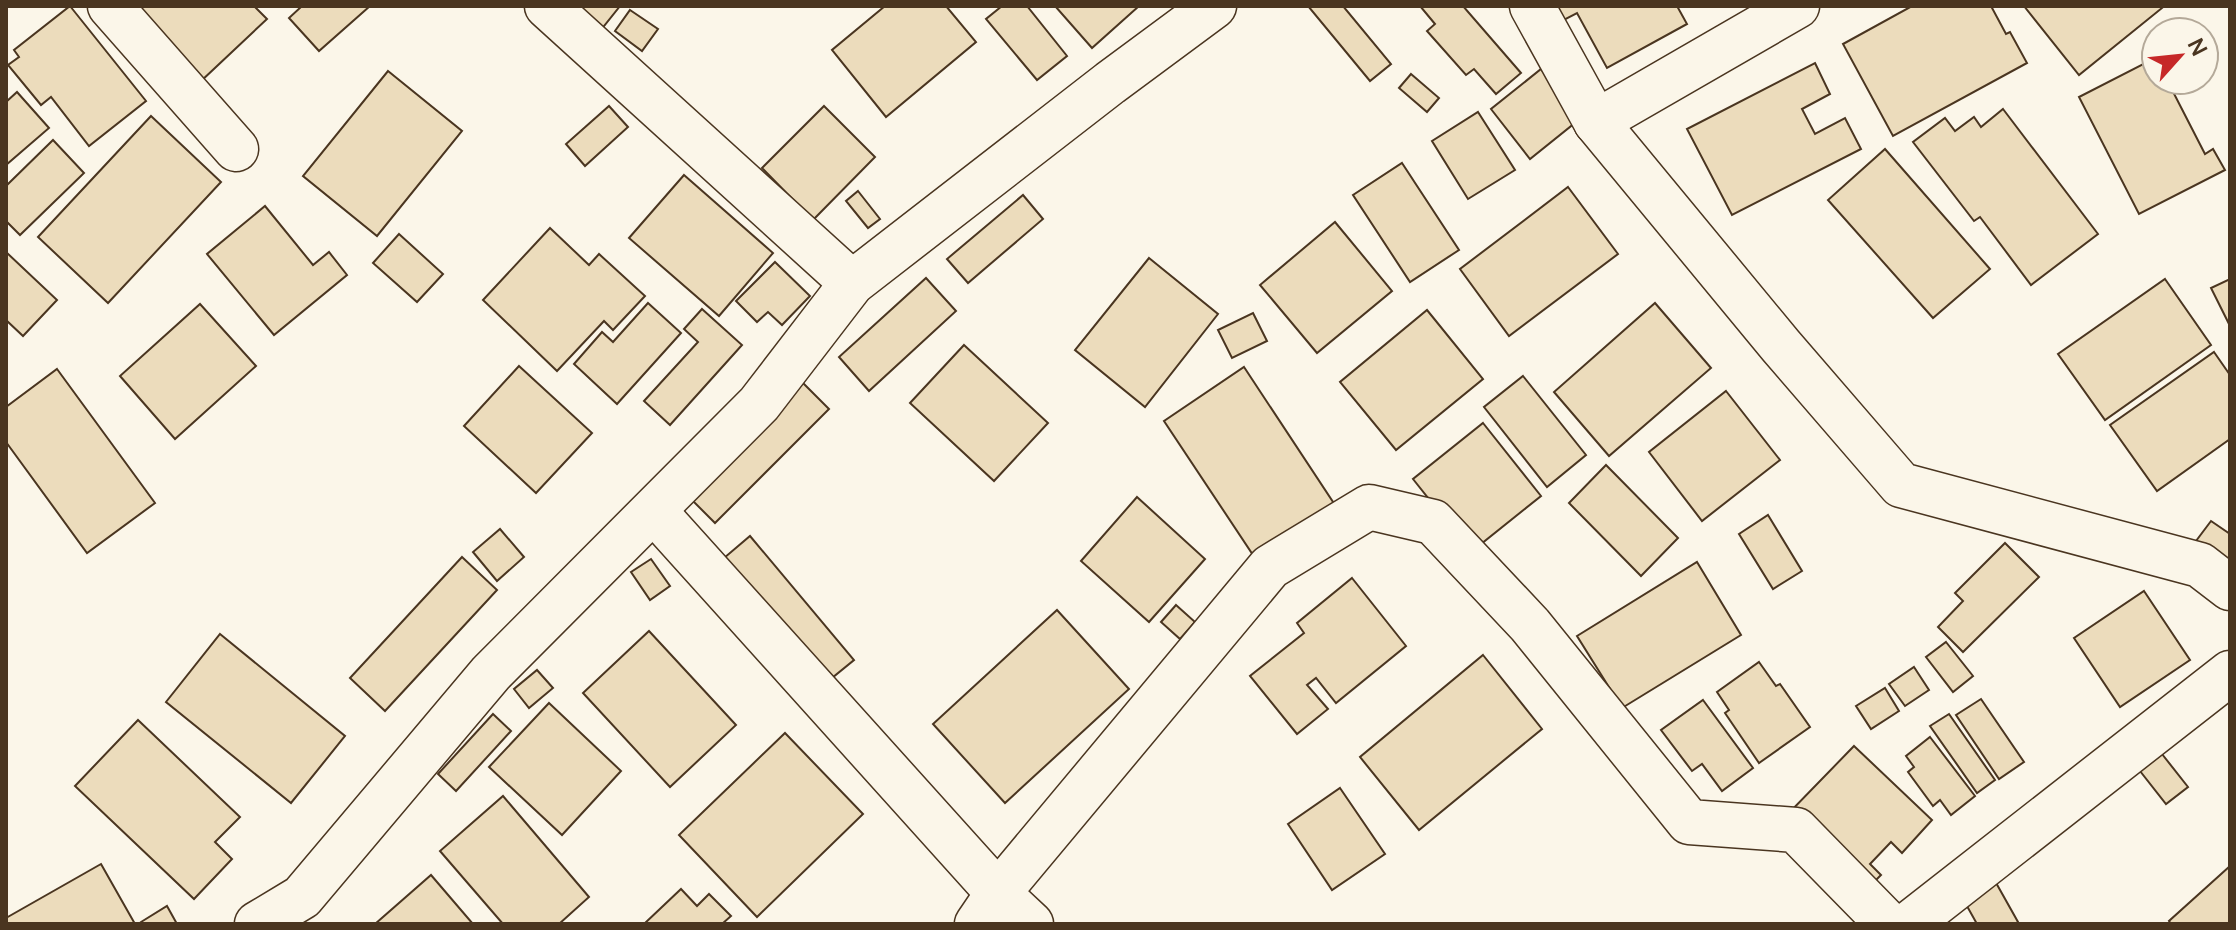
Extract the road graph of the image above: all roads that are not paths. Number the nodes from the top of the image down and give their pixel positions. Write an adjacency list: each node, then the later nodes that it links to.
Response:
1 (110, 6): 7 (street)
2 (547, 6): 8 (street)
3 (1214, 6): 8 (street)
4 (1532, 6): 6 (street)
5 (1797, 6): 6 (street)
6 (1596, 122): 10 (street)
7 (236, 149)
8 (852, 283): 9 (street)
9 (654, 511): 12 (street); 13 (street)
10 (2230, 588)
11 (2230, 673): 17 (street)
12 (988, 908): 15 (street); 16 (street)
13 (313, 910): 14 (street)
14 (257, 924)
15 (1031, 924)
16 (1888, 924)
17 (1909, 924)

